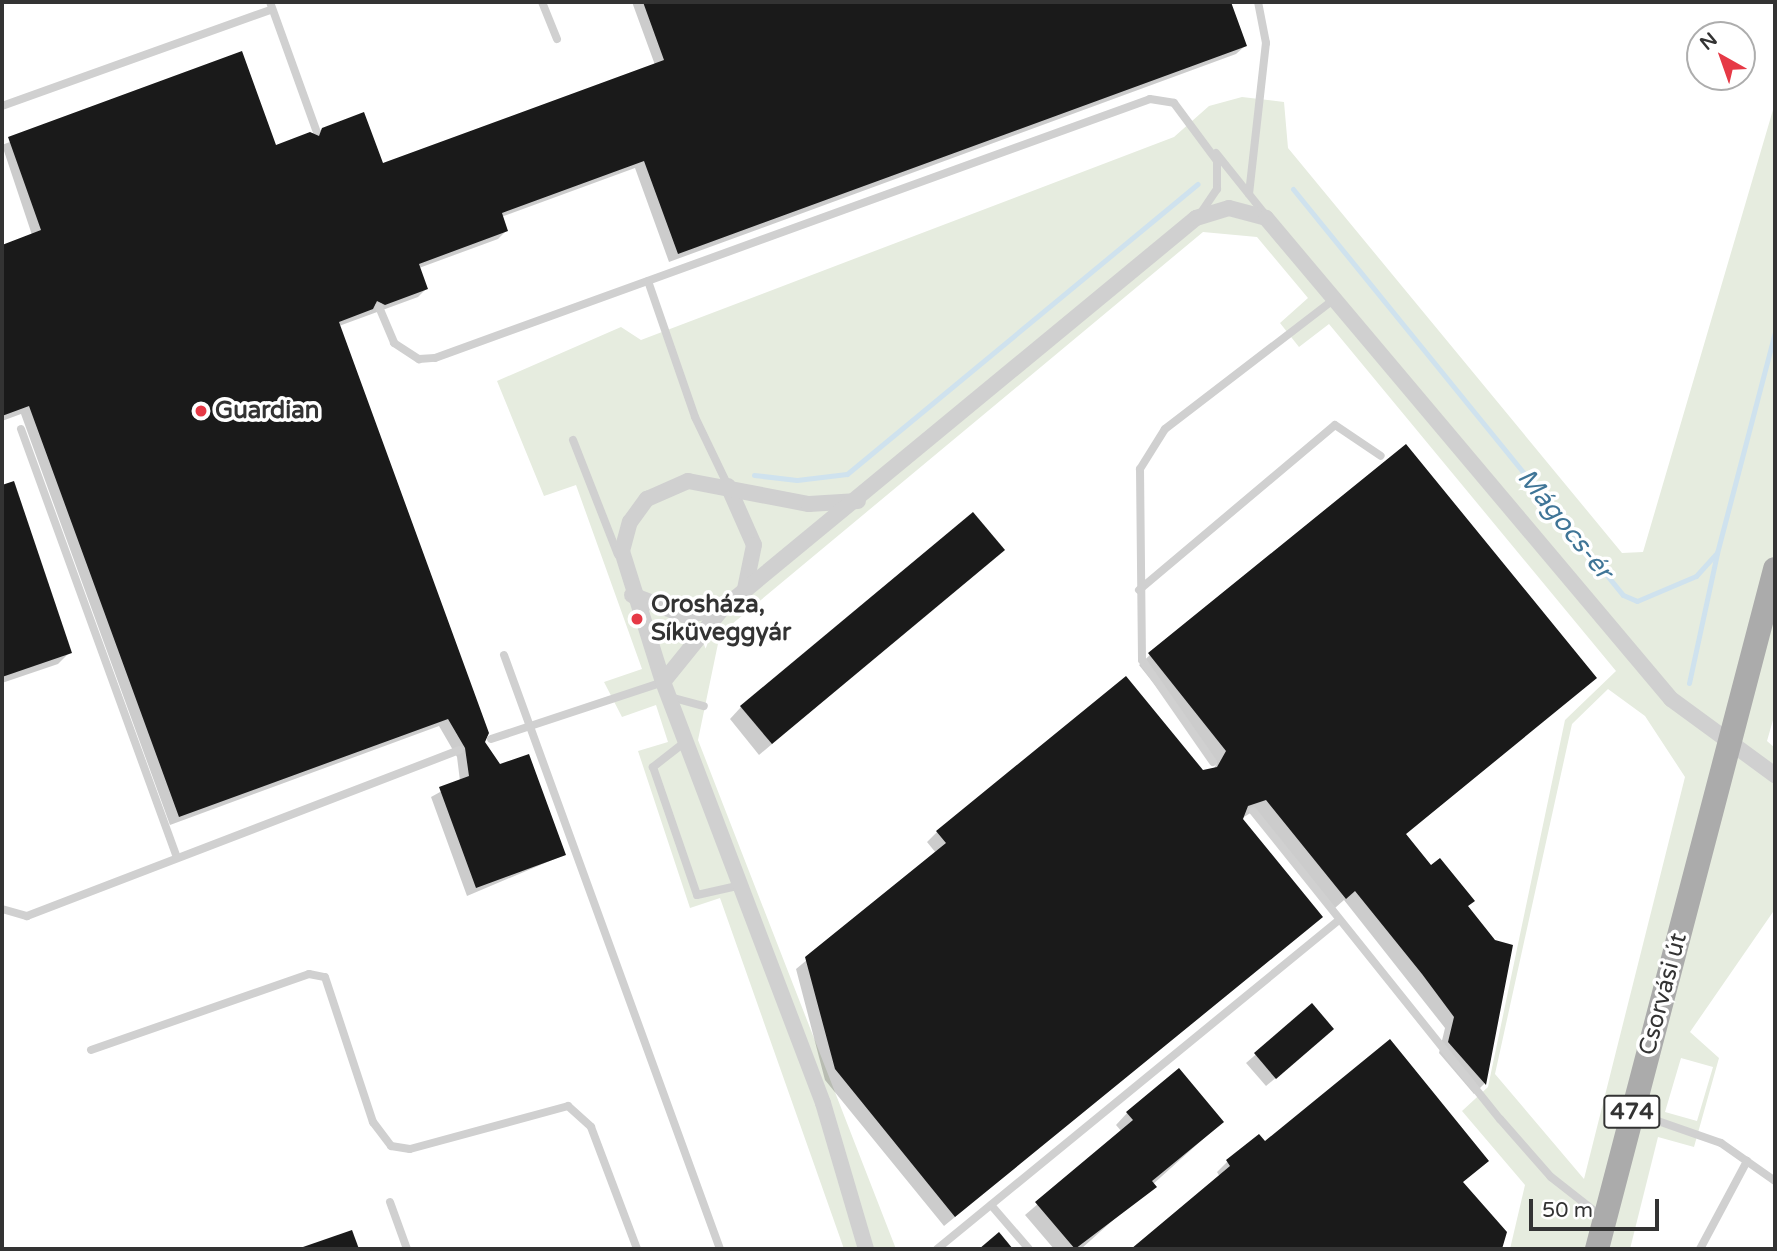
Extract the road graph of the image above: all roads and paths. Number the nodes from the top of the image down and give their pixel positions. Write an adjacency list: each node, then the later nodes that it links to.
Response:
1 (542, 2): 4 (lane)
2 (1258, 2): 8 (lane)
3 (270, 6): 5 (lane); 6 (lane)
4 (557, 39)
5 (2, 106)
6 (316, 130)
7 (1208, 143): 8 (lane); 9 (lane); 11 (lane)
8 (1249, 194): 10 (lane)
9 (1196, 218): 10 (street); 18 (street)
10 (1282, 235): 12 (street)
11 (648, 281): 13 (lane); 17 (lane)
12 (1336, 298): 21 (lane); 30 (street)
13 (379, 307)
14 (21, 429): 36 (lane)
15 (573, 440): 20 (lane)
16 (1381, 456): 21 (lane)
17 (728, 486): 18 (street); 20 (street); 22 (street)
18 (858, 501): 22 (street)
19 (1775, 569): 30 (main road, 474)
20 (625, 573): 23 (street)
21 (1139, 590): 33 (lane)
22 (744, 592): 24 (street)
23 (632, 595): 24 (street); 26 (street)
24 (721, 610): 26 (street)
25 (504, 655): 28 (lane)
26 (666, 689): 27 (lane); 28 (lane); 31 (street)
27 (704, 706)
28 (530, 725): 29 (lane); 49 (lane)
29 (491, 739)
30 (1730, 740): 34 (street); 41 (main road, Csorvási út / 474)
31 (685, 742): 37 (street); 37 (lane)
32 (459, 750): 36 (lane)
33 (1213, 762)
34 (1775, 775)
35 (1253, 811): 39 (lane)
36 (177, 857): 38 (lane)
37 (737, 886): 50 (street)
38 (2, 909)
39 (1339, 919): 45 (lane); 46 (lane)
40 (91, 1050): 48 (lane)
41 (1632, 1112): 42 (lane); 46 (main road, Csorvási út / 474)
42 (1747, 1161): 43 (lane); 54 (lane)
43 (1775, 1181)
44 (390, 1202): 47 (lane)
45 (991, 1205): 51 (lane); 52 (lane)
46 (1605, 1219): 53 (main road, Csorvási út / 474)
47 (407, 1249)
48 (637, 1249)
49 (720, 1249)
50 (866, 1249)
51 (937, 1249)
52 (1029, 1249)
53 (1597, 1249)
54 (1700, 1249)

